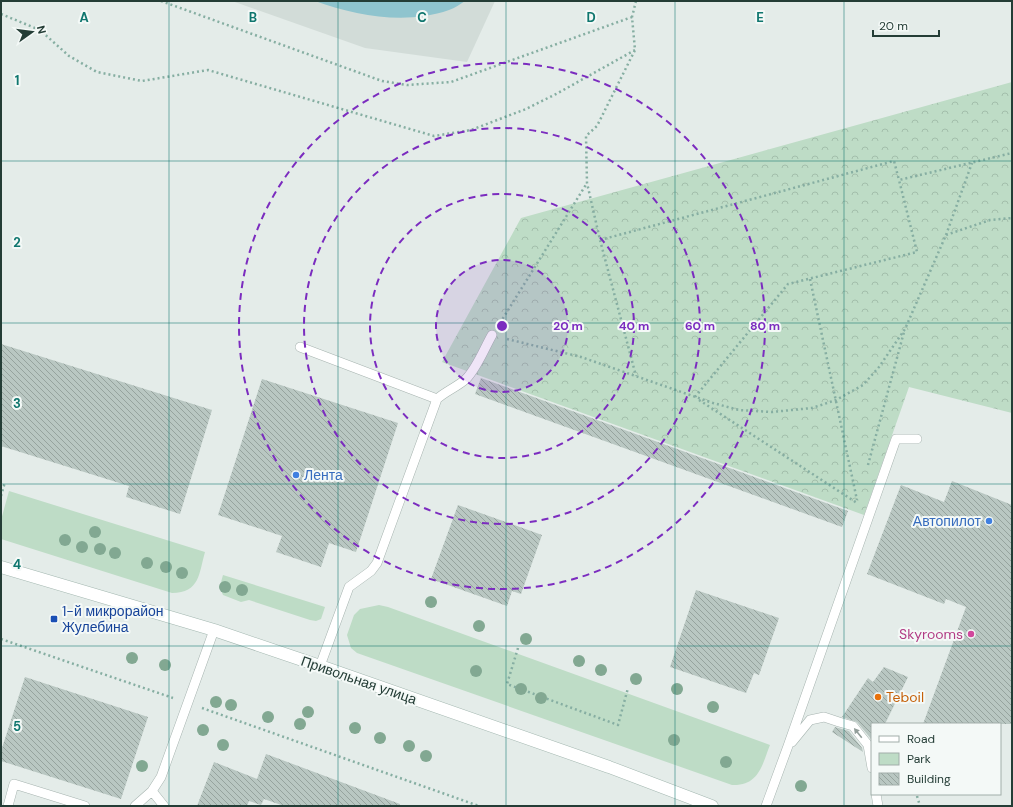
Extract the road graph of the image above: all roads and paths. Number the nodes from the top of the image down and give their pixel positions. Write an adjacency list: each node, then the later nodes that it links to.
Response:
1 (161, 1): 4 (path)
2 (636, 1): 4 (path)
3 (1, 14): 5 (path)
4 (632, 17): 5 (path)
5 (635, 50): 9 (path)
6 (1012, 153): 7 (path)
7 (972, 162): 8 (path); 11 (path)
8 (899, 180): 12 (path); 13 (path)
9 (587, 183): 12 (path); 14 (path)
10 (1012, 218): 11 (path)
11 (946, 235): 19 (path)
12 (600, 240): 16 (path)
13 (810, 279): 17 (path); 19 (path)
14 (492, 335): 16 (path); 18 (lane)
15 (300, 347): 18 (lane)
16 (636, 376): 17 (path)
17 (695, 397): 19 (path); 19 (path)
18 (437, 399): 27 (lane)
19 (836, 400)
20 (917, 440): 30 (lane)
21 (5, 482): 22 (path)
22 (1, 496)
23 (1, 567): 24 (main road, Привольная улица)
24 (214, 630): 27 (main road, Привольная улица); 29 (lane)
25 (1, 639): 29 (path)
26 (518, 648): 28 (path)
27 (320, 666): 40 (main road, Привольная улица)
28 (628, 688)
29 (188, 703): 32 (lane); 39 (path)
30 (788, 746): 31 (lane, one-way to 30); 41 (lane)
31 (871, 762)
32 (152, 791): 37 (lane); 38 (lane)
33 (876, 795): 42 (lane)
34 (917, 796): 43 (path)
35 (8, 806): 36 (lane)
36 (85, 806)
37 (135, 806)
38 (164, 806)
39 (479, 806)
40 (712, 806)
41 (766, 806)
42 (878, 806)
43 (920, 806)

